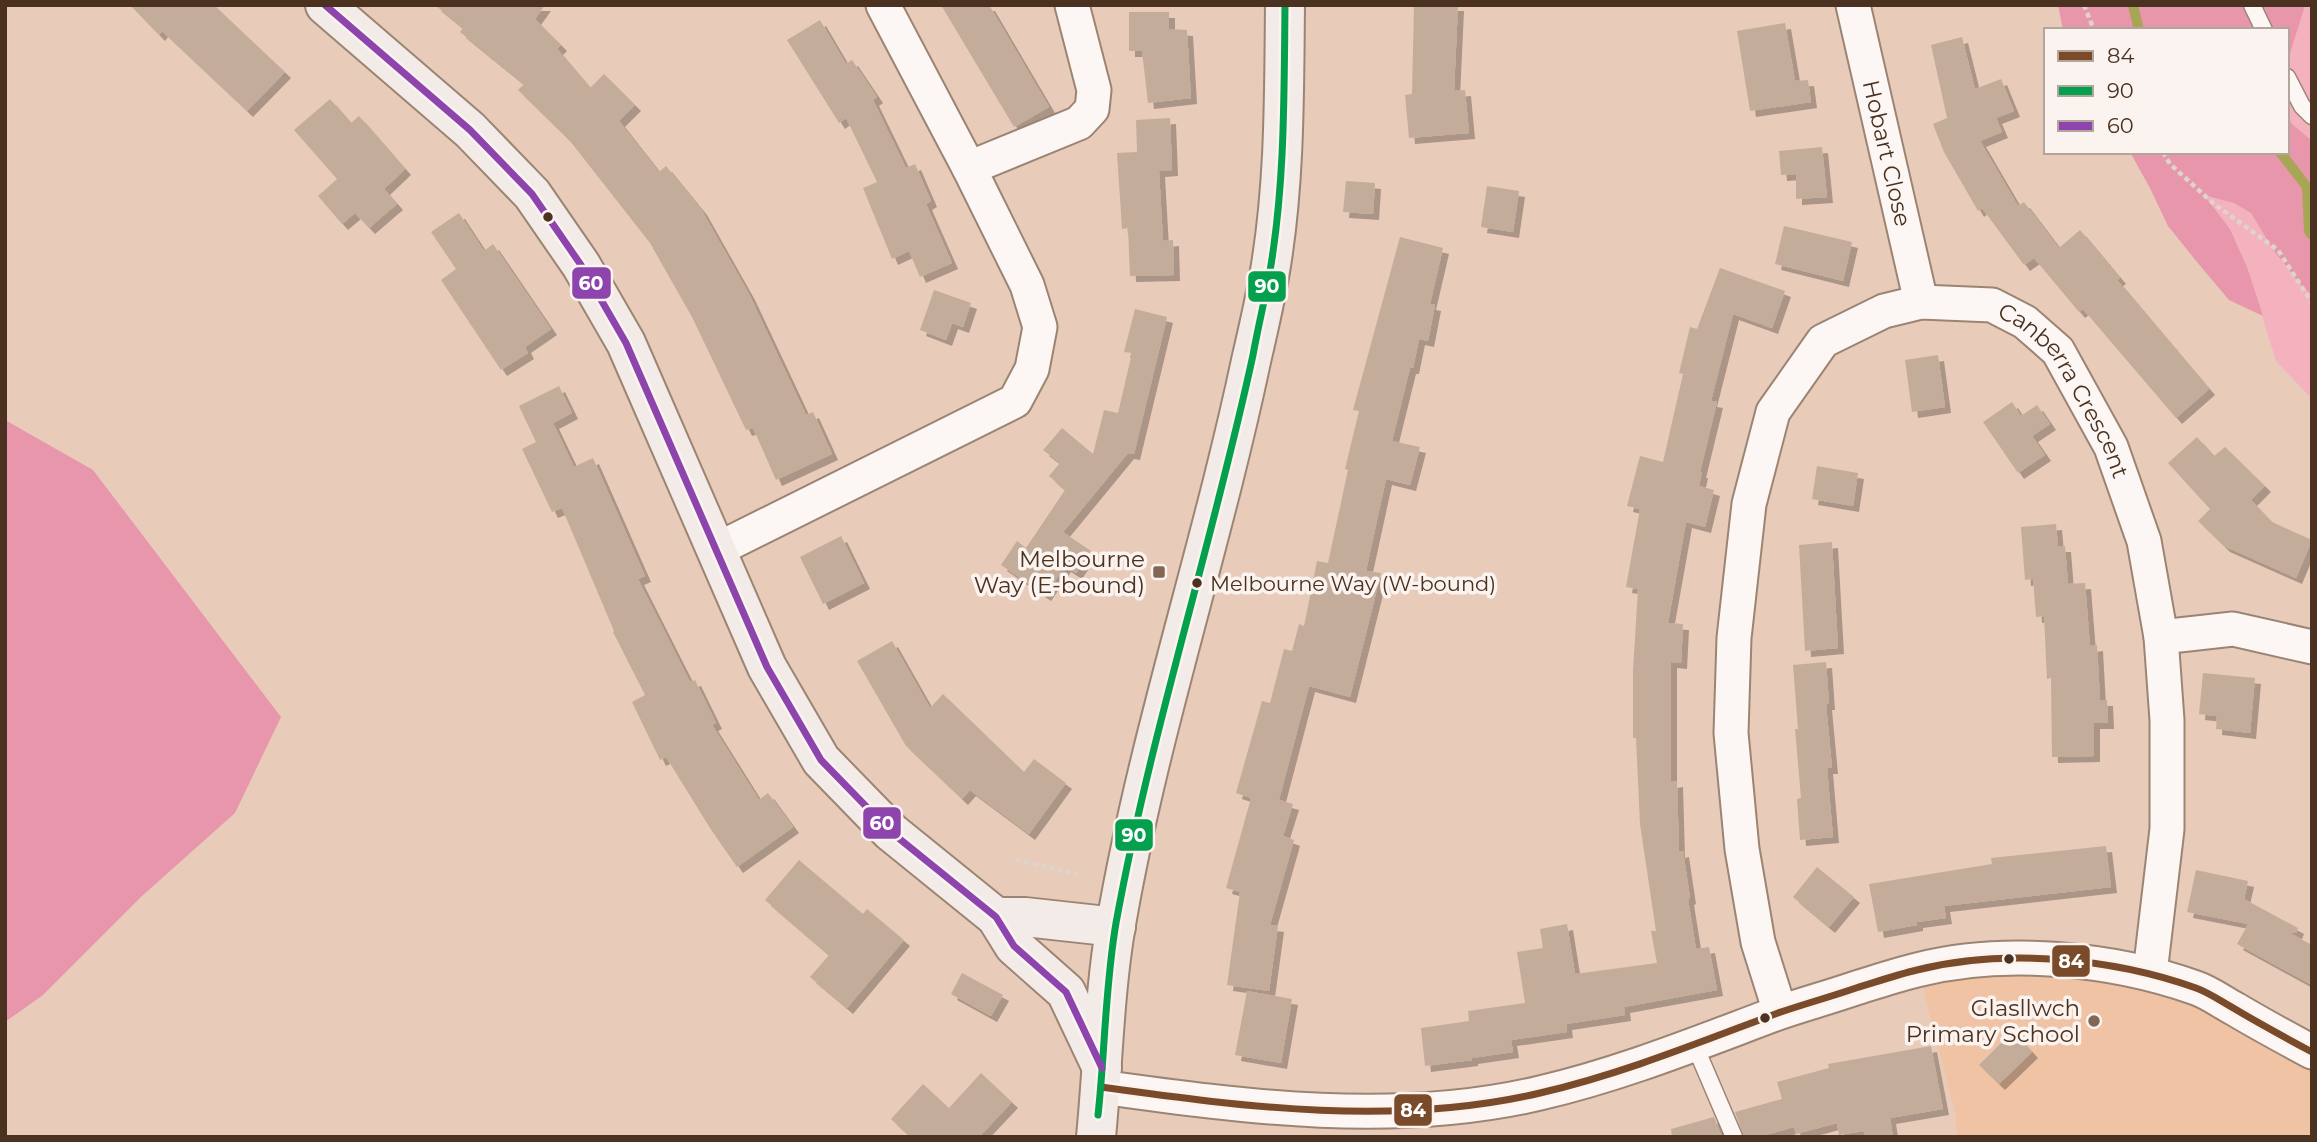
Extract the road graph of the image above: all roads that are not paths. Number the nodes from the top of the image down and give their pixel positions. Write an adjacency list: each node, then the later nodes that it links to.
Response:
1 (325, 5): 12 (street)
2 (883, 5): 10 (street)
3 (1072, 5): 10 (street)
4 (1285, 5): 16 (street)
5 (1853, 5): 11 (street, Hobart Close)
6 (2252, 5): 7 (lane)
7 (2263, 28)
8 (2289, 81): 9 (lane)
9 (2312, 116)
10 (969, 168): 12 (street)
11 (1921, 302): 13 (street, Canberra Crescent); 18 (street, Canberra Crescent)
12 (716, 550): 15 (street)
13 (2161, 637): 14 (street); 17 (street, Canberra Crescent)
14 (2312, 647)
15 (996, 917): 16 (street); 21 (street)
16 (1115, 927): 21 (street)
17 (2150, 973): 18 (street); 20 (street)
18 (1780, 1012): 19 (street)
19 (1695, 1046): 22 (street); 24 (lane)
20 (2312, 1052)
21 (1102, 1077): 22 (street); 23 (street)
22 (1277, 1122)
23 (1096, 1137)
24 (1734, 1137)

